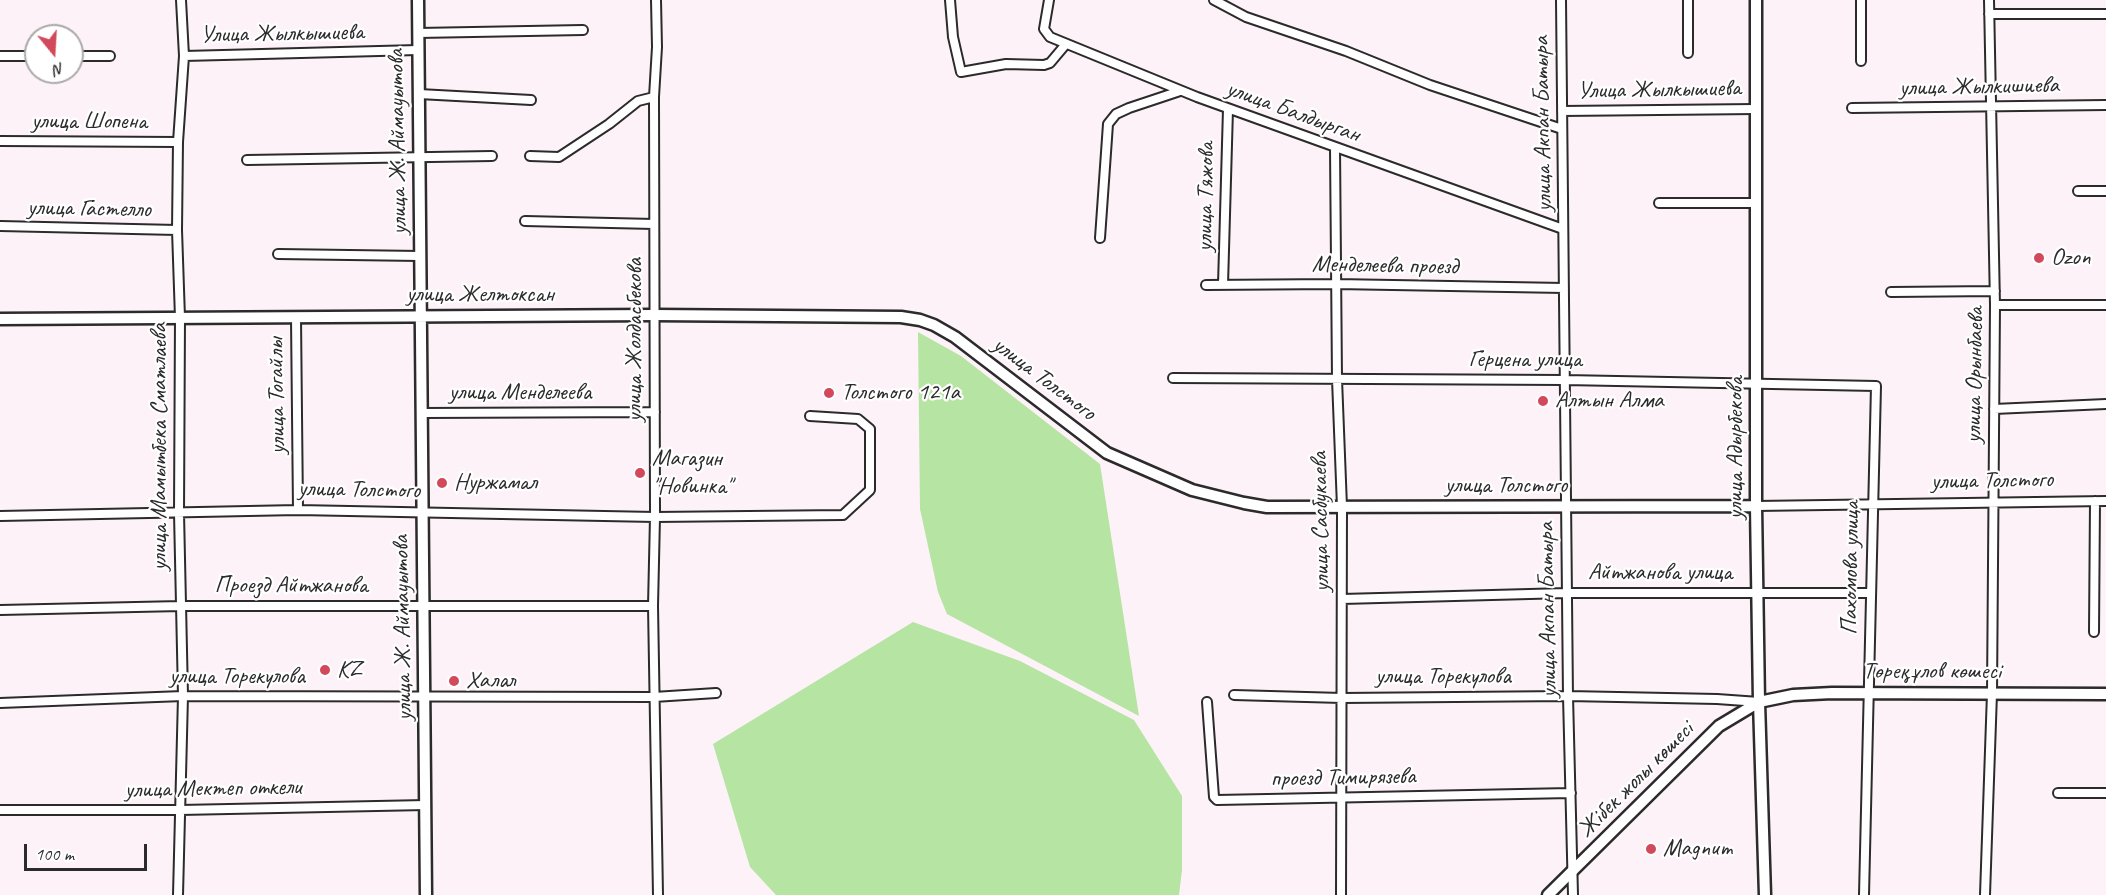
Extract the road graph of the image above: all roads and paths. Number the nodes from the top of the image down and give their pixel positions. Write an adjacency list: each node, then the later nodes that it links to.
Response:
1 (181, 0): 22 (street, улица Мамытбека Сматлаева)
2 (418, 0): 15 (street, улица Ж. Аймауытова)
3 (656, 0): 27 (street, улица Жолдасбекова)
4 (950, 0): 16 (street)
5 (1049, 0): 16 (street, улица Балдырган)
6 (1214, 0): 35 (street)
7 (1561, 0): 34 (street, улица Акпан Батыра)
8 (1688, 0): 18 (street)
9 (1756, 0): 33 (street, улица Адырбекова)
10 (1862, 0): 24 (street)
11 (1989, 0): 12 (street, улица Орынбаева)
12 (1989, 14): 13 (street); 30 (street, улица Орынбаева)
13 (2106, 14)
14 (583, 30): 15 (street)
15 (418, 33): 17 (street, улица Ж. Аймауытова)
16 (1066, 44): 25 (street, улица Балдырган)
17 (418, 50): 22 (street, Улица Жылкышиева); 26 (street, улица Ж. Аймауытова)
18 (1688, 53)
19 (24, 56): 23 (street)
20 (84, 56): 21 (street)
21 (110, 56)
22 (184, 56): 37 (street, улица Мамытбека Сматлаева)
23 (0, 57)
24 (1861, 61)
25 (1180, 91): 32 (street, улица Балдырган); 52 (street)
26 (419, 94): 28 (street); 41 (street, улица Ж. Аймауытова)
27 (654, 96): 40 (street); 48 (street, улица Жолдасбекова)
28 (531, 100)
29 (2106, 105): 30 (street, улица Жылкишиева)
30 (1990, 106): 31 (street, улица Жылкишиева); 59 (street, улица Орынбаева)
31 (1852, 108)
32 (1228, 109): 38 (street, улица Балдырган); 57 (street, улица Тяжова)
33 (1756, 109): 34 (street, Улица Жылкышиева); 46 (street, улица Адырбекова)
34 (1562, 111): 35 (street, улица Акпан Батыра)
35 (1562, 129): 50 (street, улица Акпан Батыра)
36 (0, 141): 37 (street, улица Шопена)
37 (178, 142): 51 (street, улица Мамытбека Сматлаева)
38 (1335, 148): 50 (street, улица Балдырган); 55 (street, улица Сасбукаева)
39 (492, 156): 41 (street)
40 (530, 156)
41 (419, 157): 42 (street); 54 (street, улица Ж. Аймауытова)
42 (247, 160)
43 (2078, 191): 44 (street)
44 (2106, 191)
45 (1659, 203): 46 (street)
46 (1756, 203): 72 (street, улица Адырбекова)
47 (525, 221): 48 (street)
48 (654, 224): 63 (street, улица Жолдасбекова)
49 (0, 226): 51 (street, улица Гастелло)
50 (1563, 229): 58 (street, улица Акпан Батыра)
51 (177, 230): 65 (street, улица Мамытбека Сматлаева)
52 (1100, 238)
53 (278, 254): 54 (street)
54 (420, 256): 64 (street, улица Ж. Аймауытова)
55 (1336, 284): 57 (street, Менделеева проезд); 58 (street, Менделеева проезд); 70 (street, улица Сасбукаева)
56 (1206, 285): 57 (street, Менделеева проезд)
57 (1223, 285)
58 (1564, 288): 71 (street, улица Акпан Батыра)
59 (1995, 291): 60 (street); 61 (street, улица Орынбаева)
60 (1891, 292)
61 (1995, 305): 62 (street); 75 (street, улица Орынбаева)
62 (2106, 305)
63 (654, 315): 64 (street, улица Желтоксан); 68 (street, улица Желтоксан); 76 (street, улица Жолдасбекова)
64 (421, 317): 66 (street, улица Желтоксан); 77 (street, улица Ж. Аймауытова)
65 (180, 318): 66 (street, улица Желтоксан); 67 (street, улица Желтоксан); 88 (street, улица Мамытбека Сматлаева)
66 (296, 318): 86 (street, улица Тогайлы)
67 (0, 319)
68 (955, 338): 84 (street, улица Толстого)
69 (1173, 378): 70 (street, Герцена улица)
70 (1337, 379): 71 (street, Герцена улица); 84 (street, улица Сасбукаева)
71 (1565, 380): 72 (street, Герцена улица); 85 (street, улица Акпан Батыра)
72 (1756, 382): 73 (street, Герцена улица); 83 (street, улица Адырбекова)
73 (1876, 386): 82 (street, Пахомова улица)
74 (2106, 404): 75 (street)
75 (1994, 409): 79 (street, улица Орынбаева)
76 (655, 412): 77 (street, улица Менделеева); 90 (street, улица Жолдасбекова)
77 (422, 413): 87 (street, улица Ж. Аймауытова)
78 (810, 416): 90 (street, улица Толстого)
79 (1993, 501): 80 (street, улица Толстого); 82 (street, улица Толстого); 102 (street, улица Орынбаева)
80 (2095, 501): 81 (street, улица Толстого); 99 (street)
81 (2106, 501)
82 (1872, 503): 83 (street, улица Толстого); 93 (street, Пахомова улица)
83 (1756, 506): 85 (street, улица Толстого); 92 (street, улица Адырбекова)
84 (1342, 507): 85 (street, улица Толстого); 94 (street, улица Сасбукаева)
85 (1566, 507): 91 (street, улица Акпан Батыра)
86 (298, 510): 87 (street, улица Толстого); 88 (street, улица Толстого)
87 (423, 512): 90 (street, улица Толстого); 96 (street, улица Ж. Аймауытова)
88 (179, 513): 89 (street, улица Толстого); 95 (street, улица Мамытбека Сматлаева)
89 (0, 516)
90 (655, 517): 97 (street, улица Жолдасбекова)
91 (1567, 593): 92 (street, Айтжанова улица); 94 (street, Айтжанова улица); 106 (street, улица Акпан Батыра)
92 (1758, 593): 93 (street, Айтжанова улица); 111 (street, улица Адырбекова)
93 (1870, 593): 101 (street, Пахомова улица)
94 (1342, 599): 109 (street, улица Сасбукаева)
95 (181, 606): 96 (street, Проезд Айтжанова); 98 (street, Проезд Айтжанова); 105 (street, улица Мамытбека Сматлаева)
96 (424, 606): 97 (street, Проезд Айтжанова); 108 (street, улица Ж. Аймауытова)
97 (653, 606): 107 (street, улица Жолдасбекова)
98 (0, 610)
99 (2094, 632)
100 (716, 693): 107 (street, улица Торекулова)
101 (1868, 693): 102 (street, Төреқұлов көшесі); 111 (street, Төреқұлов көшесі); 128 (street, Пахомова улица)
102 (1992, 693): 103 (street, Төреқұлов көшесі); 129 (street, улица Орынбаева)
103 (2106, 694)
104 (1234, 695): 109 (street, улица Торекулова)
105 (183, 696): 108 (street, улица Торекулова); 112 (street, улица Торекулова); 119 (street, улица Мамытбека Сматлаева)
106 (1568, 696): 109 (street, улица Торекулова); 111 (street, улица Торекулова); 113 (street, улица Акпан Батыра)
107 (654, 697): 108 (street, улица Торекулова); 123 (street, улица Жолдасбекова)
108 (425, 698): 117 (street, улица Ж. Аймауытова)
109 (1342, 698): 116 (street, улица Сасбукаева)
110 (1207, 702): 116 (street, проезд Тимирязева)
111 (1759, 702): 120 (street, Жібек жолы көшесі); 127 (street, улица Адырбекова)
112 (0, 703)
113 (1570, 793): 116 (street, проезд Тимирязева); 120 (street, улица Акпан Батыра)
114 (2058, 793): 115 (street)
115 (2106, 793)
116 (1341, 796): 124 (street, улица Сасбукаева)
117 (426, 805): 119 (street, улица Мектеп откели); 122 (street, улица Ж. Аймауытова)
118 (0, 810): 119 (street, улица Мектеп откели)
119 (180, 810): 121 (street, улица Мамытбека Сматлаева)
120 (1573, 872): 125 (street, Жібек жолы көшесі); 126 (street, улица Акпан Батыра)
121 (178, 895)
122 (426, 895)
123 (658, 895)
124 (1341, 895)
125 (1548, 895)
126 (1573, 895)
127 (1765, 895)
128 (1864, 895)
129 (1985, 895)

